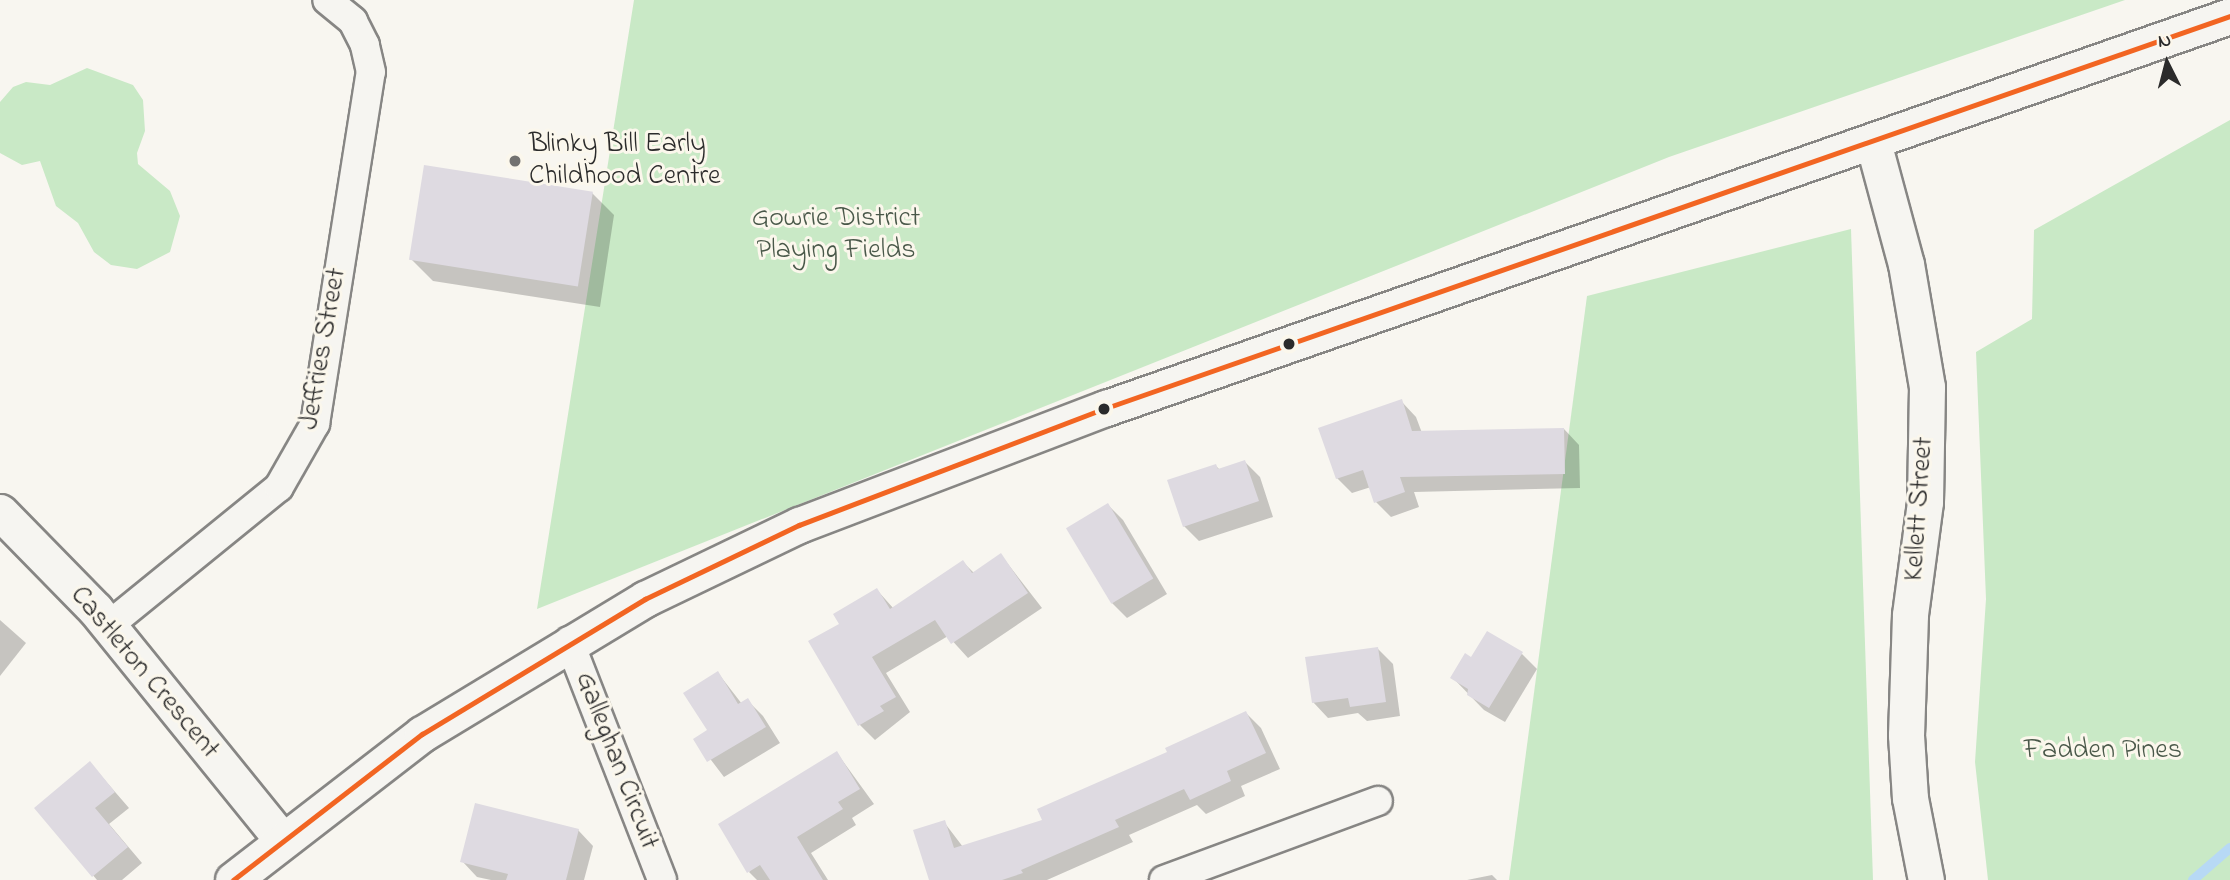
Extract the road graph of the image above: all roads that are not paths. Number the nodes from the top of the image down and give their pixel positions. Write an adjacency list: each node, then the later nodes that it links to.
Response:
1 (327, 0): 5 (street, Jeffries Street)
2 (2230, 16): 3 (street)
3 (1873, 142): 6 (street); 12 (street, Kellett Street)
4 (0, 513): 5 (street, Castleton Crescent)
5 (108, 626): 8 (street, Castleton Crescent)
6 (569, 641): 8 (street); 10 (street, Galleghan Circuit)
7 (1377, 801): 11 (street)
8 (282, 840): 9 (street)
9 (233, 880)
10 (662, 880)
11 (1164, 880)
12 (1926, 880)

